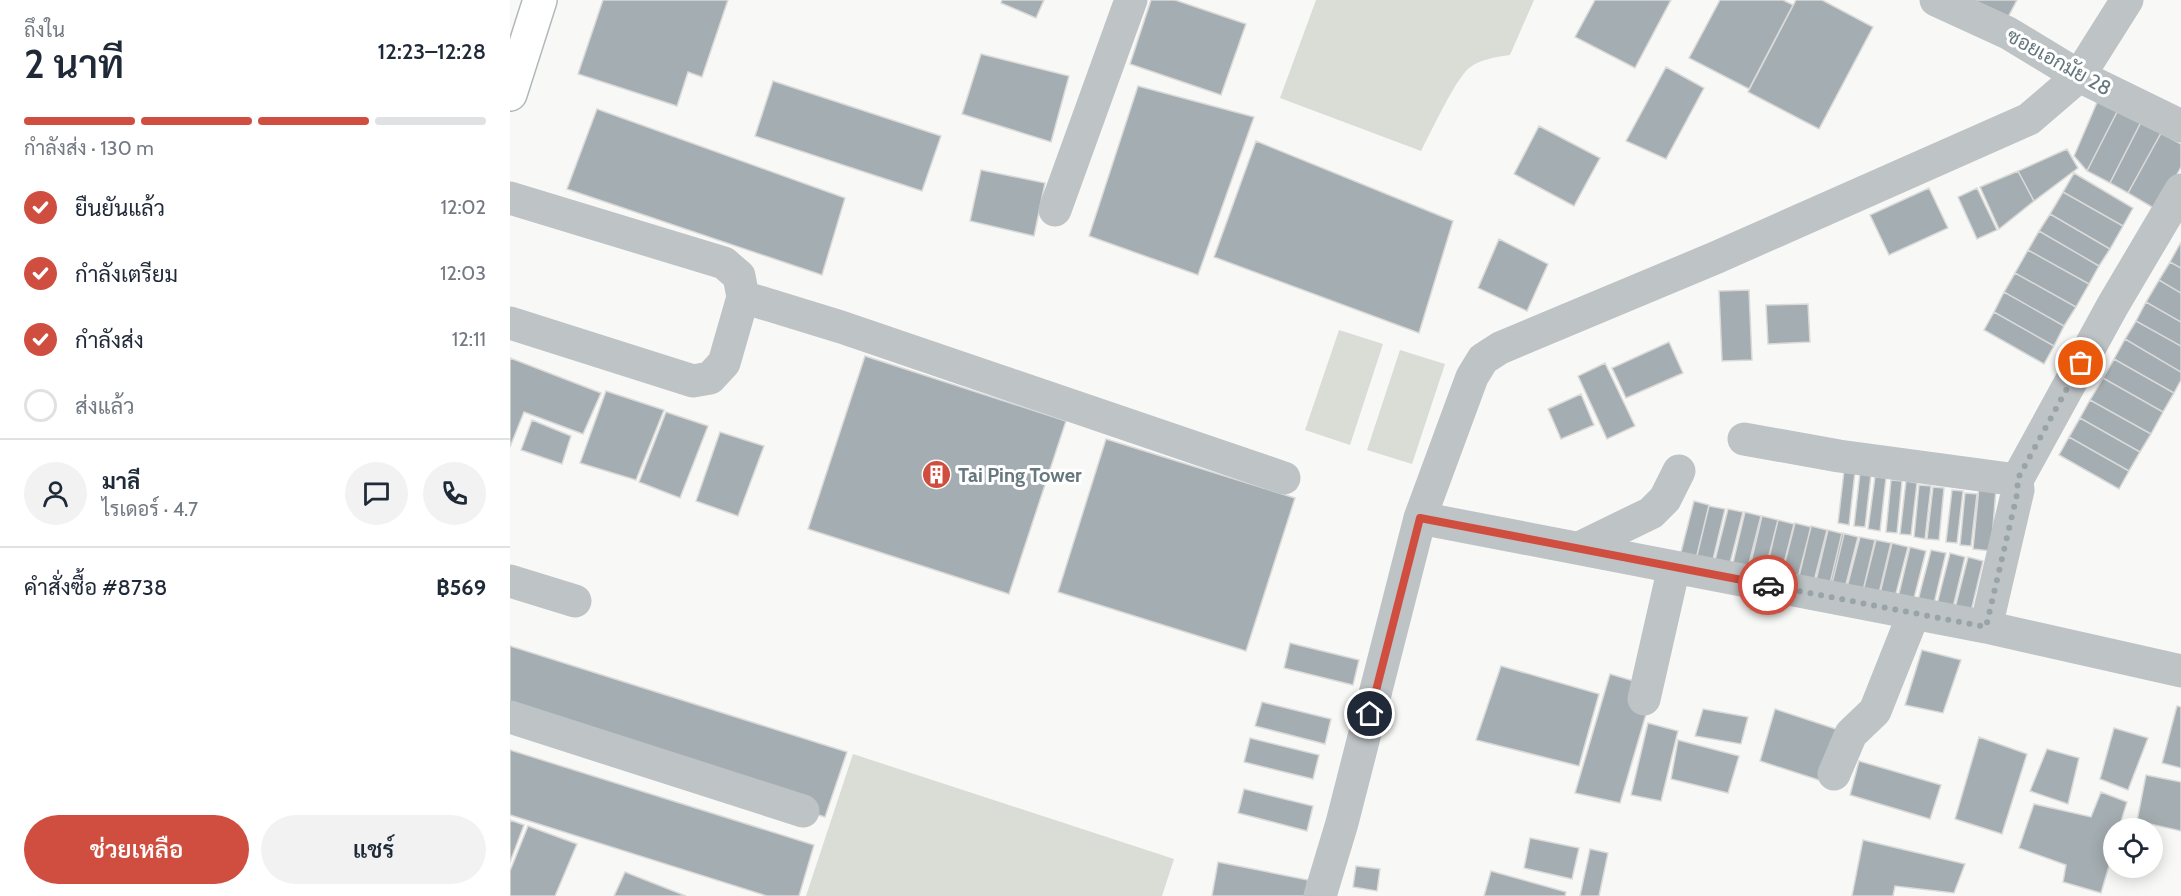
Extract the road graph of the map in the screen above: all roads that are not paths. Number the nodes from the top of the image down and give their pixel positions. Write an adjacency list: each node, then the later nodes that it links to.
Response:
1 (540, 0): 6 (main road)
2 (1131, 0): 10 (street)
3 (1936, 0): 5 (street, ซอยเอกมัย 28)
4 (2127, 0): 5 (street)
5 (2079, 76): 7 (street, ซอยเอกมัย 28); 17 (street)
6 (510, 94)
7 (2181, 126)
8 (2181, 190): 16 (street)
9 (510, 198): 11 (street)
10 (1055, 210)
11 (742, 297): 12 (street); 15 (street)
12 (510, 323)
13 (1744, 439): 16 (street)
14 (1679, 471): 18 (street)
15 (1284, 478)
16 (2017, 480): 23 (street)
17 (1420, 518): 18 (street); 29 (street)
18 (1580, 548): 19 (street)
19 (1674, 567): 22 (street); 25 (street)
20 (510, 581): 21 (street)
21 (575, 601)
22 (1914, 613): 23 (street); 27 (street)
23 (1986, 627): 24 (street)
24 (2181, 671)
25 (1644, 699)
26 (510, 717): 28 (street)
27 (1834, 774)
28 (803, 812)
29 (1320, 896)

